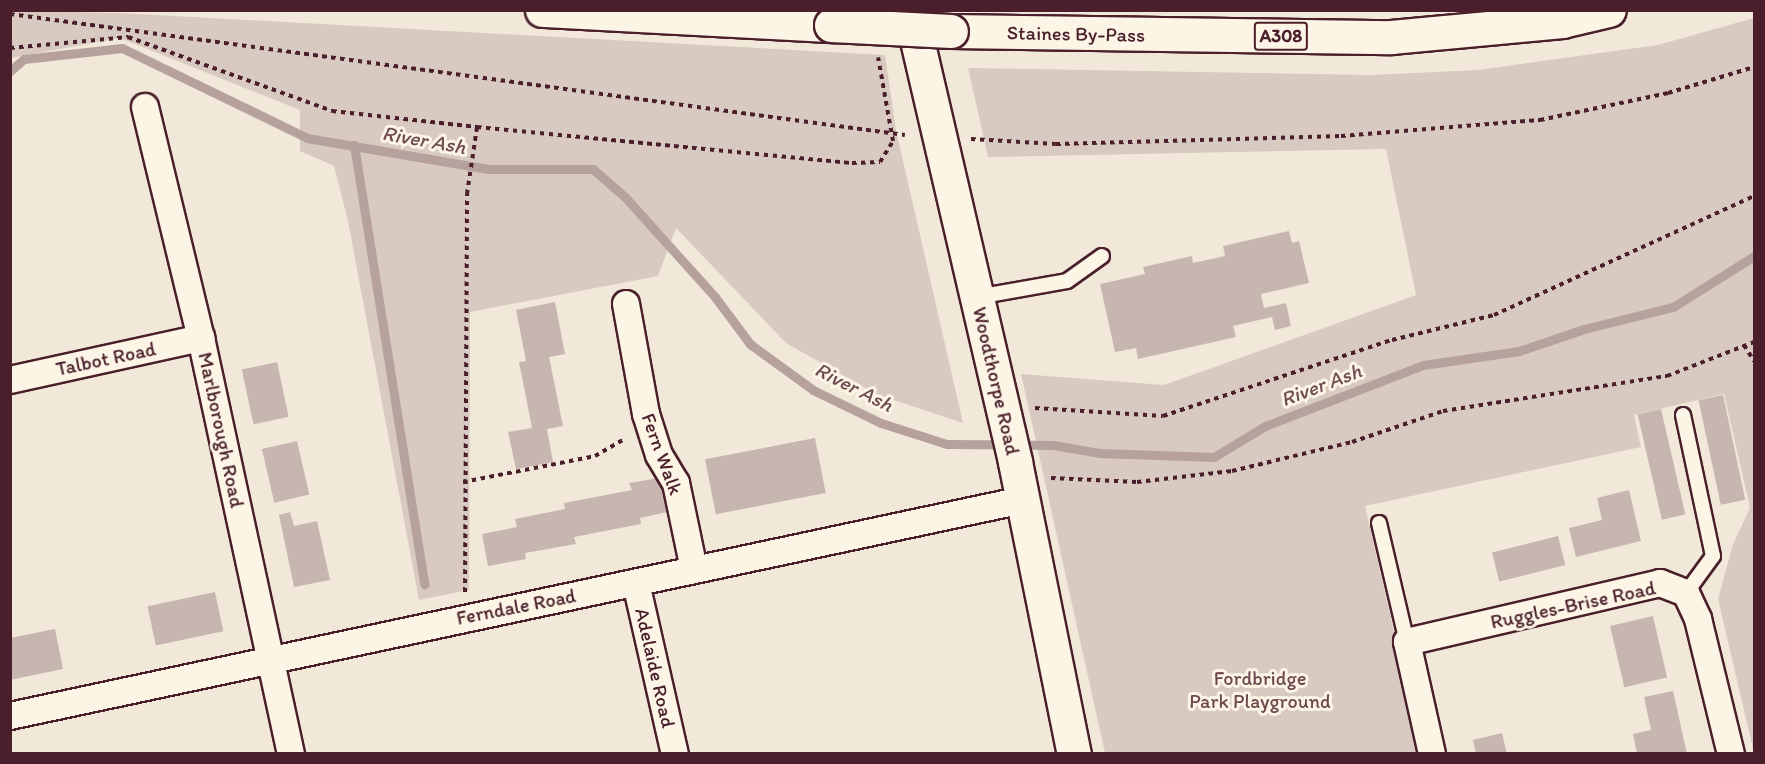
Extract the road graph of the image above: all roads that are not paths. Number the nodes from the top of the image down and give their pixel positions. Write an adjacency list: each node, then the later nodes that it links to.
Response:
1 (542, 10): 3 (main road, Staines By-Pass / A308, bridge)
2 (910, 10): 6 (main road, Woodthorpe Road)
3 (1609, 10)
4 (145, 107): 8 (street, Marlborough Road)
5 (1102, 256): 6 (lane)
6 (977, 297): 11 (main road, Woodthorpe Road)
7 (626, 304): 13 (street, Fern Walk)
8 (201, 338): 9 (street, Talbot Road); 17 (street, Marlborough Road)
9 (10, 380)
10 (1683, 415): 15 (lane)
11 (1013, 457): 13 (street, Ferndale Road); 21 (main road, Woodthorpe Road)
12 (1379, 523): 16 (lane)
13 (694, 569): 14 (street, Ferndale Road)
14 (636, 583): 17 (street, Ferndale Road); 20 (street, Adelaide Road)
15 (1686, 593): 16 (street, Ruggles-Brise Road); 23 (street)
16 (1407, 642): 22 (street)
17 (270, 660): 18 (street, Ferndale Road); 19 (street, Marlborough Road)
18 (10, 716)
19 (291, 753)
20 (675, 753)
21 (1074, 753)
22 (1432, 753)
23 (1731, 753)

